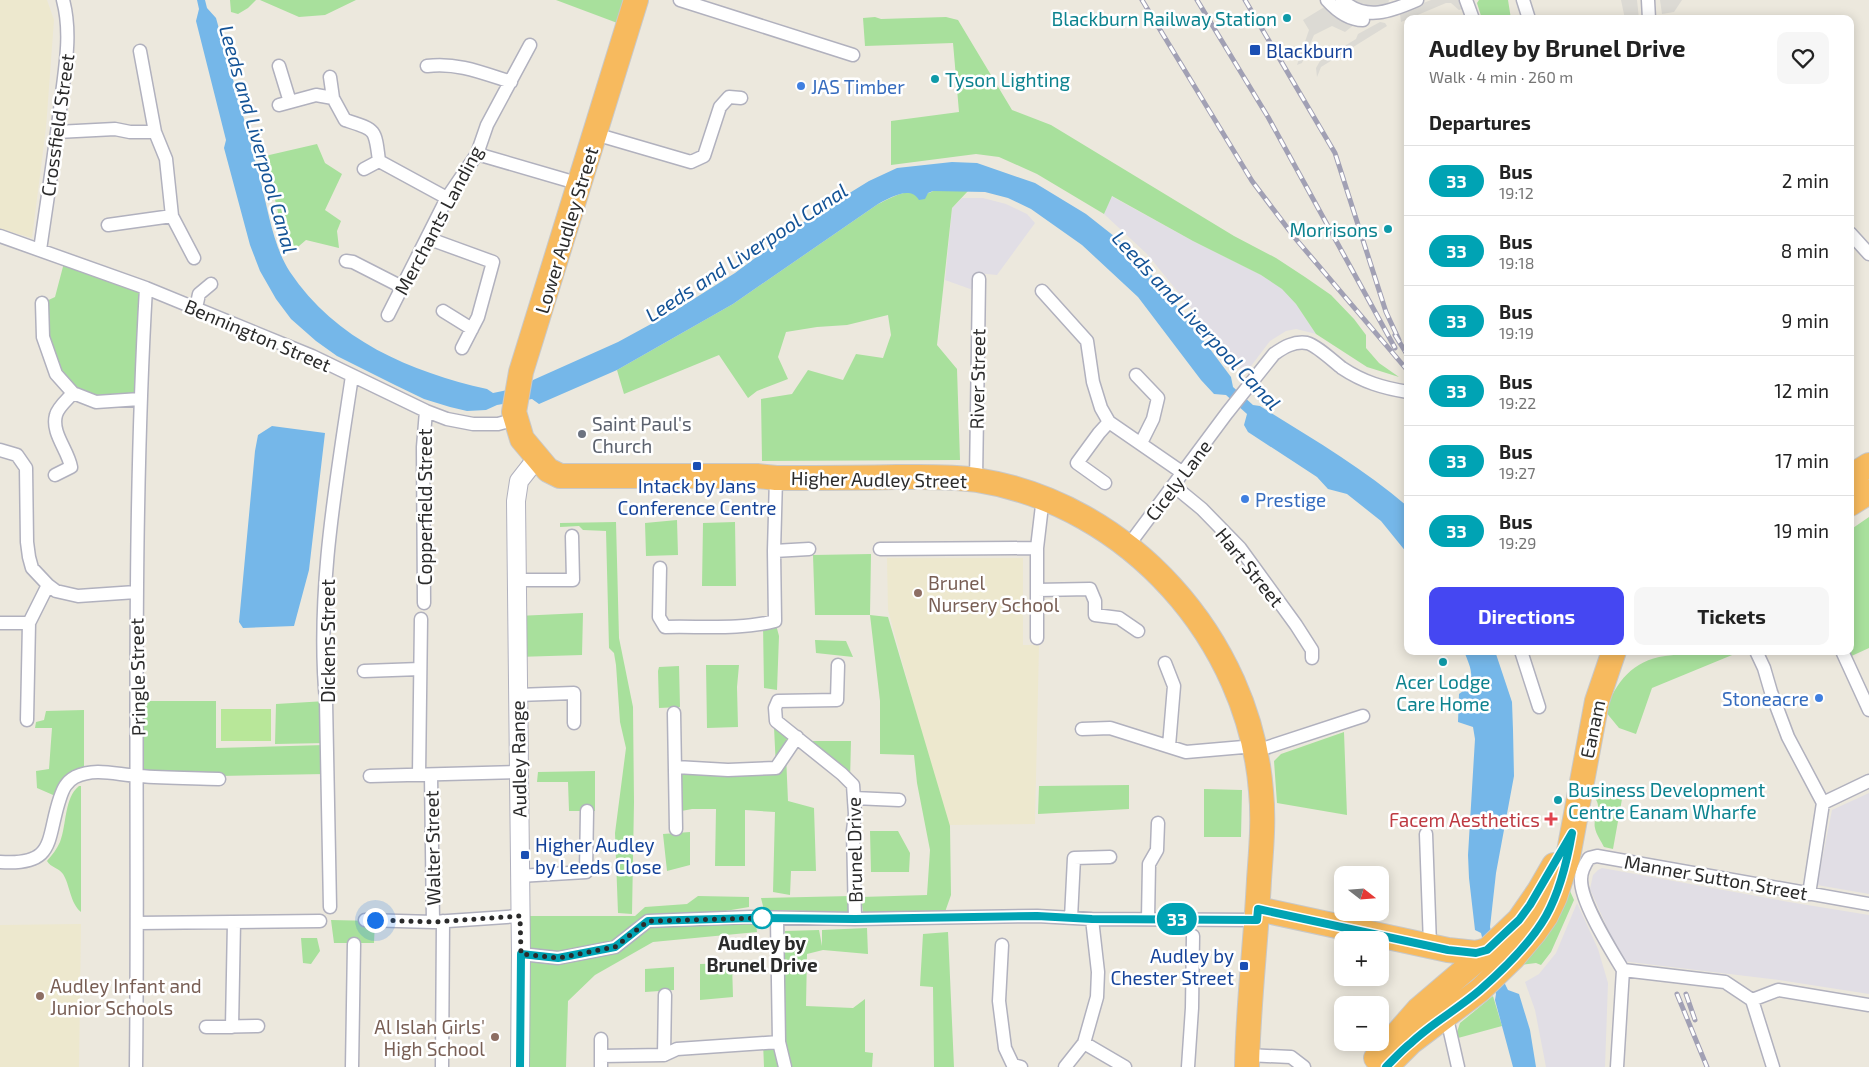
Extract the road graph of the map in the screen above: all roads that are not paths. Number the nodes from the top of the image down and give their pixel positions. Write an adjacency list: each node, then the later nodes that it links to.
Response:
1 (63, 0): 23 (street, Crossfield Street)
2 (636, 0): 25 (highway, Lower Audley Street)
3 (680, 0): 16 (street)
4 (1326, 0): 10 (street)
5 (1342, 0): 10 (street)
6 (1417, 0): 10 (street)
7 (1466, 0): 11 (street)
8 (1523, 0): 12 (street)
9 (1648, 0): 13 (street)
10 (1394, 10)
11 (1472, 15)
12 (1528, 15)
13 (1649, 15)
14 (530, 45): 20 (street, Merchants Landing)
15 (140, 51): 24 (street)
16 (853, 55)
17 (279, 66): 21 (street)
18 (427, 66): 20 (street)
19 (330, 77): 21 (street)
20 (511, 82): 26 (street, Merchants Landing)
21 (333, 98): 27 (street)
22 (741, 98): 25 (street)
23 (58, 132): 24 (street); 36 (street, Crossfield Street)
24 (155, 132): 31 (street)
25 (595, 134): 29 (highway, Lower Audley Street)
26 (477, 154): 29 (street); 30 (street, Merchants Landing)
27 (379, 161): 28 (street); 30 (street)
28 (364, 168)
29 (580, 184): 57 (highway, Lower Audley Street)
30 (447, 198): 34 (street, Merchants Landing)
31 (172, 216): 32 (street); 38 (street)
32 (108, 225)
33 (1854, 237): 37 (street)
34 (427, 238): 42 (street, Merchants Landing); 49 (street)
35 (1, 240): 36 (street, Bennington Street)
36 (40, 250): 43 (street, Bennington Street)
37 (1869, 254)
38 (194, 258)
39 (346, 261): 42 (street)
40 (979, 279): 65 (street, River Street)
41 (210, 284): 46 (street)
42 (402, 287): 48 (street, Merchants Landing)
43 (146, 288): 46 (street, Bennington Street); 55 (street, Pringle Street)
44 (1042, 291): 58 (street)
45 (42, 303): 54 (street)
46 (196, 308): 52 (street, Bennington Street)
47 (443, 311): 49 (street)
48 (388, 315)
49 (472, 328): 50 (street)
50 (462, 348)
51 (1136, 375): 59 (street)
52 (352, 376): 56 (street, Bennington Street); 130 (street, Dickens Street)
53 (1404, 391): 62 (street, Cicely Lane)
54 (73, 393): 55 (street); 63 (street)
55 (140, 399): 81 (street, Pringle Street)
56 (426, 411): 57 (street, Bennington Street); 82 (street, Copperfield Street)
57 (515, 416): 61 (highway)
58 (1109, 422): 59 (street); 66 (street)
59 (1141, 443): 62 (street)
60 (0, 450): 79 (street)
61 (537, 458): 64 (highway, Higher Audley Street); 78 (street, Audley Range)
62 (1183, 473): 67 (street, Cicely Lane)
63 (55, 475)
64 (776, 478): 65 (highway, Higher Audley Street); 76 (street)
65 (976, 480): 69 (highway, Higher Audley Street)
66 (1105, 483)
67 (1174, 486): 72 (street, Cicely Lane); 93 (street, Hart Street)
68 (1869, 492): 70 (highway)
69 (1043, 497): 72 (highway, Higher Audley Street); 73 (street)
70 (1854, 501)
71 (572, 536): 78 (street)
72 (1128, 546): 109 (highway, Higher Audley Street)
73 (1037, 548): 75 (street); 80 (street)
74 (809, 549): 76 (street)
75 (880, 549)
76 (774, 551): 77 (street)
77 (660, 568)
78 (516, 580): 99 (street, Audley Range)
79 (48, 585): 81 (street); 85 (street)
80 (1037, 590): 86 (street); 87 (street)
81 (136, 592): 113 (street, Pringle Street)
82 (424, 603)
83 (421, 619): 96 (street)
84 (0, 623): 85 (street)
85 (29, 623): 104 (street)
86 (1138, 631)
87 (1037, 638)
88 (1522, 655): 100 (street)
89 (1613, 655): 98 (highway, Eanam)
90 (1629, 655): 98 (highway, Eanam)
91 (1758, 655): 119 (street)
92 (1844, 655): 101 (street)
93 (1312, 658)
94 (1165, 663): 108 (street)
95 (838, 665): 107 (street, Brunel Drive)
96 (420, 669): 97 (street); 112 (street)
97 (364, 671)
98 (1606, 676): 121 (highway, Eanam)
99 (517, 695): 105 (street); 111 (street, Audley Range)
100 (1538, 707)
101 (1869, 710)
102 (674, 713): 110 (street)
103 (1363, 716): 109 (street)
104 (27, 720)
105 (574, 723)
106 (1082, 729): 108 (street)
107 (797, 737): 110 (street); 117 (street, Brunel Drive)
108 (1169, 746): 109 (street)
109 (1255, 748): 131 (highway, Higher Audley Street)
110 (676, 767): 123 (street)
111 (518, 772): 112 (street); 127 (street, Audley Range)
112 (425, 775): 114 (street); 140 (street, Walter Street)
113 (138, 776): 115 (street); 126 (street); 142 (street, Pringle Street)
114 (370, 776)
115 (219, 779)
116 (1869, 781): 119 (street)
117 (854, 798): 118 (street); 135 (street, Brunel Drive)
118 (899, 800)
119 (1823, 803): 128 (street)
120 (587, 811): 127 (street)
121 (1574, 822): 146 (highway); 151 (highway, Eanam)
122 (1158, 823): 137 (street)
123 (676, 829)
124 (1426, 834): 146 (street)
125 (1110, 857): 133 (street)
126 (0, 862)
127 (519, 876): 132 (street, Audley Range)
128 (1809, 894): 129 (street, Manner Sutton Street); 148 (street, Manner Sutton Street)
129 (1869, 904)
130 (330, 907)
131 (1257, 914): 137 (street); 146 (highway); 160 (highway, Higher Audley Street)
132 (520, 916): 140 (street); 147 (street, Audley Range)
133 (1071, 918): 135 (street); 136 (street)
134 (777, 919): 135 (street); 147 (street); 157 (street)
135 (855, 919)
136 (1092, 919): 137 (street); 158 (street)
137 (1148, 919)
138 (365, 920): 140 (street)
139 (320, 921): 141 (street)
140 (438, 921): 164 (street, Walter Street)
141 (234, 922): 142 (street); 155 (street)
142 (137, 924): 162 (street, Pringle Street)
143 (1193, 936): 170 (street)
144 (354, 944): 163 (street)
145 (1002, 945): 167 (street)
146 (1468, 951): 151 (highway); 172 (highway)
147 (521, 954): 165 (street, Audley Range)
148 (1623, 970): 150 (street); 175 (street)
149 (665, 995): 159 (street)
150 (1752, 1000): 152 (street); 176 (street)
151 (1463, 1003): 173 (highway, Eanam); 174 (street)
152 (1869, 1005)
153 (258, 1026): 155 (street)
154 (206, 1027): 155 (street)
155 (232, 1027)
156 (601, 1039): 161 (street)
157 (779, 1042): 159 (street); 166 (street)
158 (1084, 1044): 168 (street); 169 (street)
159 (664, 1055): 161 (street)
160 (1247, 1061): 171 (street)
161 (600, 1062)
162 (136, 1067)
163 (352, 1067)
164 (442, 1067)
165 (520, 1067)
166 (785, 1067)
167 (1021, 1067)
168 (1065, 1067)
169 (1125, 1067)
170 (1188, 1067)
171 (1304, 1067)
172 (1370, 1067)
173 (1386, 1067)
174 (1458, 1067)
175 (1617, 1067)
176 (1773, 1067)

